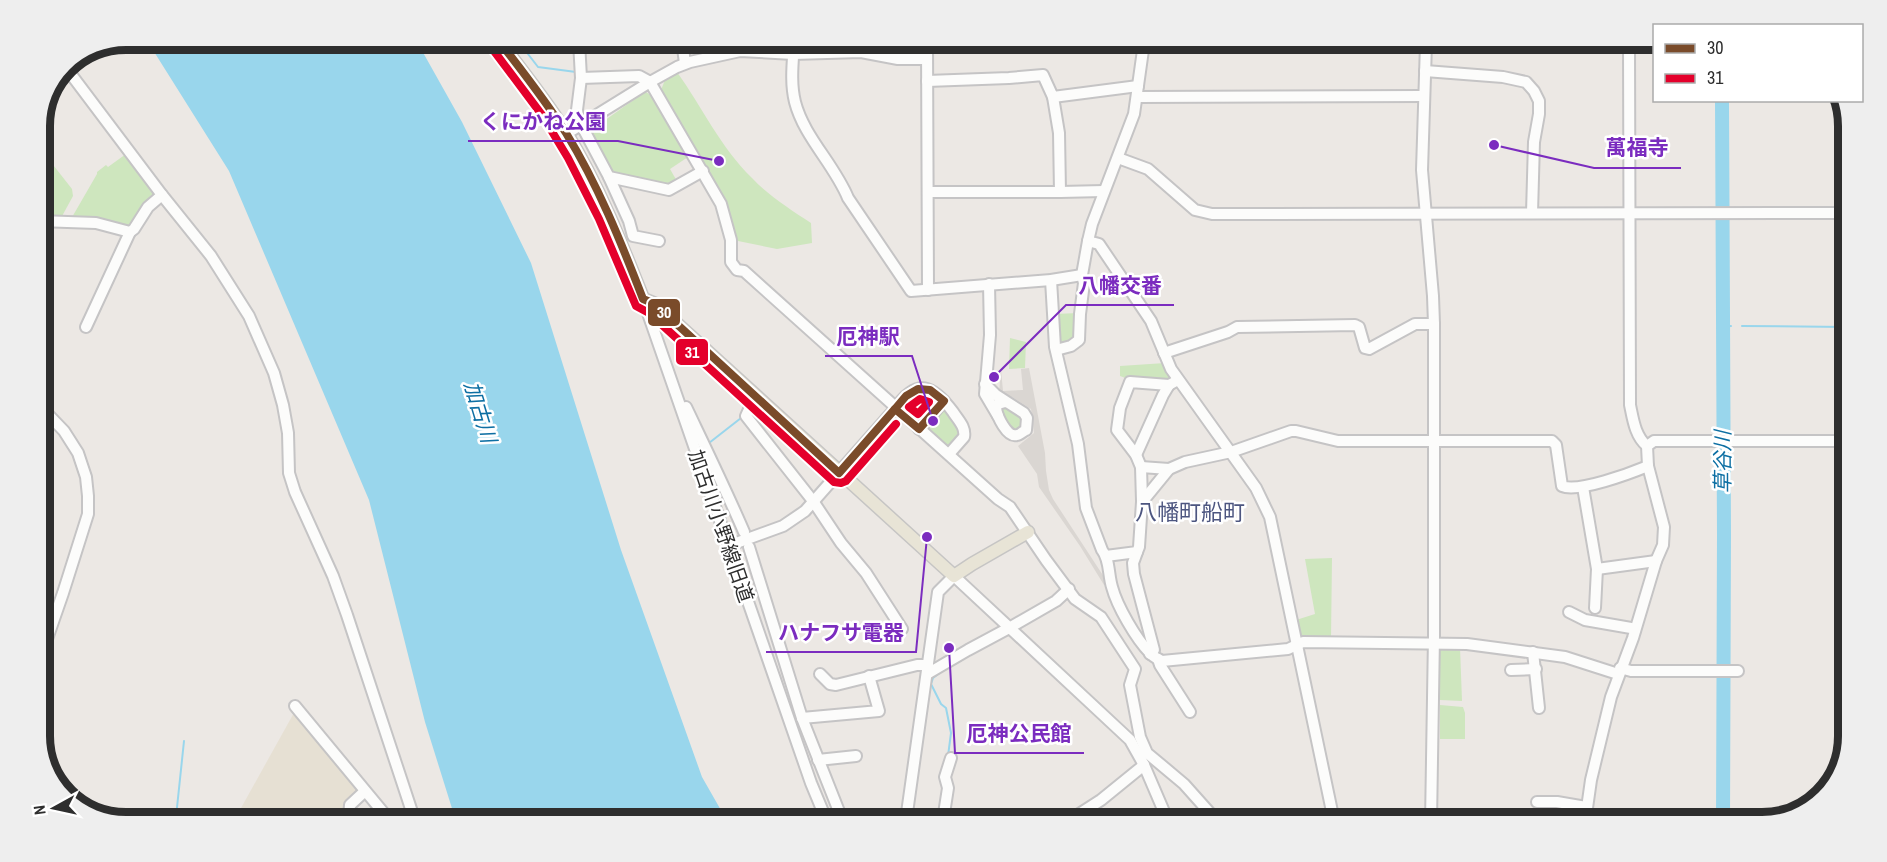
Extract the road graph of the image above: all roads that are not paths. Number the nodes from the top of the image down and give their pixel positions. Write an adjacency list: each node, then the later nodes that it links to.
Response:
1 (506, 50): 24 (main road)
2 (579, 50): 16 (street)
3 (684, 50): 13 (street)
4 (793, 50): 11 (street)
5 (811, 50): 11 (street)
6 (846, 50): 12 (street)
7 (927, 50): 12 (street)
8 (1143, 50): 19 (street)
9 (1426, 50): 14 (street)
10 (1629, 50): 32 (street)
11 (793, 54): 13 (street); 43 (street)
12 (927, 59): 17 (street)
13 (686, 63): 18 (street)
14 (1425, 71): 20 (street); 34 (street)
15 (69, 74): 31 (street)
16 (580, 78): 18 (street); 22 (street)
17 (927, 81): 21 (street); 29 (street)
18 (650, 82): 24 (street); 26 (street)
19 (1137, 92): 20 (street); 21 (street); 25 (street)
20 (1424, 96): 33 (street)
21 (1053, 97): 30 (street)
22 (578, 117)
23 (584, 130): 27 (street)
24 (566, 134): 44 (main road)
25 (1118, 158): 28 (street); 33 (street)
26 (703, 171): 27 (street); 55 (street)
27 (609, 177): 38 (street)
28 (1104, 190): 30 (street); 39 (street)
29 (928, 192): 30 (street); 43 (street)
30 (1059, 192)
31 (162, 195): 37 (street); 114 (street)
32 (1628, 212): 34 (street); 35 (street); 61 (street)
33 (1424, 213): 34 (street); 45 (street)
34 (1532, 213)
35 (1837, 213)
36 (50, 221): 37 (street)
37 (130, 232): 46 (street)
38 (659, 241)
39 (1088, 241): 40 (street); 48 (street)
40 (1082, 275): 41 (street); 47 (street)
41 (1051, 280): 42 (street); 47 (street)
42 (989, 284): 43 (street); 50 (street)
43 (928, 290)
44 (643, 299): 51 (street, 加古川小野線旧道); 52 (main road)
45 (1434, 324): 48 (street); 59 (street)
46 (86, 327)
47 (1056, 350): 77 (street)
48 (1164, 353): 49 (street)
49 (1173, 382): 62 (street); 64 (street); 64 (street)
50 (986, 384): 54 (street); 57 (street)
51 (672, 385): 72 (street); 74 (street, 加古川小野線旧道)
52 (755, 396): 68 (main road); 70 (street)
53 (944, 400): 55 (street); 58 (street); 63 (street)
54 (1005, 402): 57 (street); 57 (street)
55 (895, 409): 58 (street); 68 (street)
56 (50, 416): 88 (street)
57 (998, 416)
58 (919, 429): 63 (street)
59 (1434, 441): 62 (street); 69 (street); 90 (street)
60 (1838, 441): 61 (street)
61 (1647, 446): 65 (street)
62 (1231, 452): 67 (street); 91 (street)
63 (949, 454): 73 (street)
64 (1136, 455): 66 (street)
65 (1648, 466): 69 (street); 78 (street)
66 (1141, 467): 67 (street); 71 (street)
67 (1169, 469): 71 (street)
68 (839, 472): 70 (street); 80 (main road)
69 (1583, 487): 79 (street)
70 (813, 501): 74 (street); 87 (street)
71 (1142, 502): 76 (street)
72 (744, 532)
73 (1028, 532): 80 (main road); 81 (street)
74 (728, 546): 115 (street, 加古川小野線旧道)
75 (749, 547): 104 (street)
76 (1137, 552): 77 (street); 84 (street)
77 (1106, 556): 85 (street)
78 (1656, 561): 79 (street); 89 (street)
79 (1598, 569): 82 (street)
80 (954, 576): 86 (street); 94 (street)
81 (1069, 589): 86 (street); 107 (street)
82 (1597, 602)
83 (1569, 612): 89 (street)
84 (1147, 620): 85 (street); 93 (street)
85 (1132, 627): 93 (street)
86 (1009, 628): 94 (street); 107 (street)
87 (902, 629)
88 (50, 630)
89 (1635, 630): 97 (street)
90 (1434, 643): 91 (street); 92 (street); 123 (street)
91 (1296, 645): 93 (street); 122 (street)
92 (1533, 652): 95 (street); 97 (street)
93 (1154, 656): 103 (street)
94 (927, 669): 100 (street); 117 (street)
95 (1536, 669): 96 (street); 102 (street)
96 (1511, 670)
97 (1619, 671): 98 (street); 111 (street)
98 (1738, 671)
99 (820, 674): 100 (street)
100 (869, 676): 104 (street)
101 (295, 706): 109 (street)
102 (1539, 708)
103 (1190, 712)
104 (802, 718): 108 (street)
105 (856, 756): 108 (street)
106 (951, 758): 118 (street)
107 (1143, 758): 119 (street); 120 (street); 121 (street)
108 (818, 760): 116 (street)
109 (364, 792): 112 (street); 113 (street)
110 (1538, 802): 111 (street)
111 (1586, 807): 124 (street)
112 (349, 812)
113 (382, 812)
114 (412, 812)
115 (823, 812)
116 (839, 812)
117 (907, 812)
118 (944, 812)
119 (1083, 812)
120 (1164, 812)
121 (1209, 812)
122 (1332, 812)
123 (1431, 812)
124 (1586, 812)

